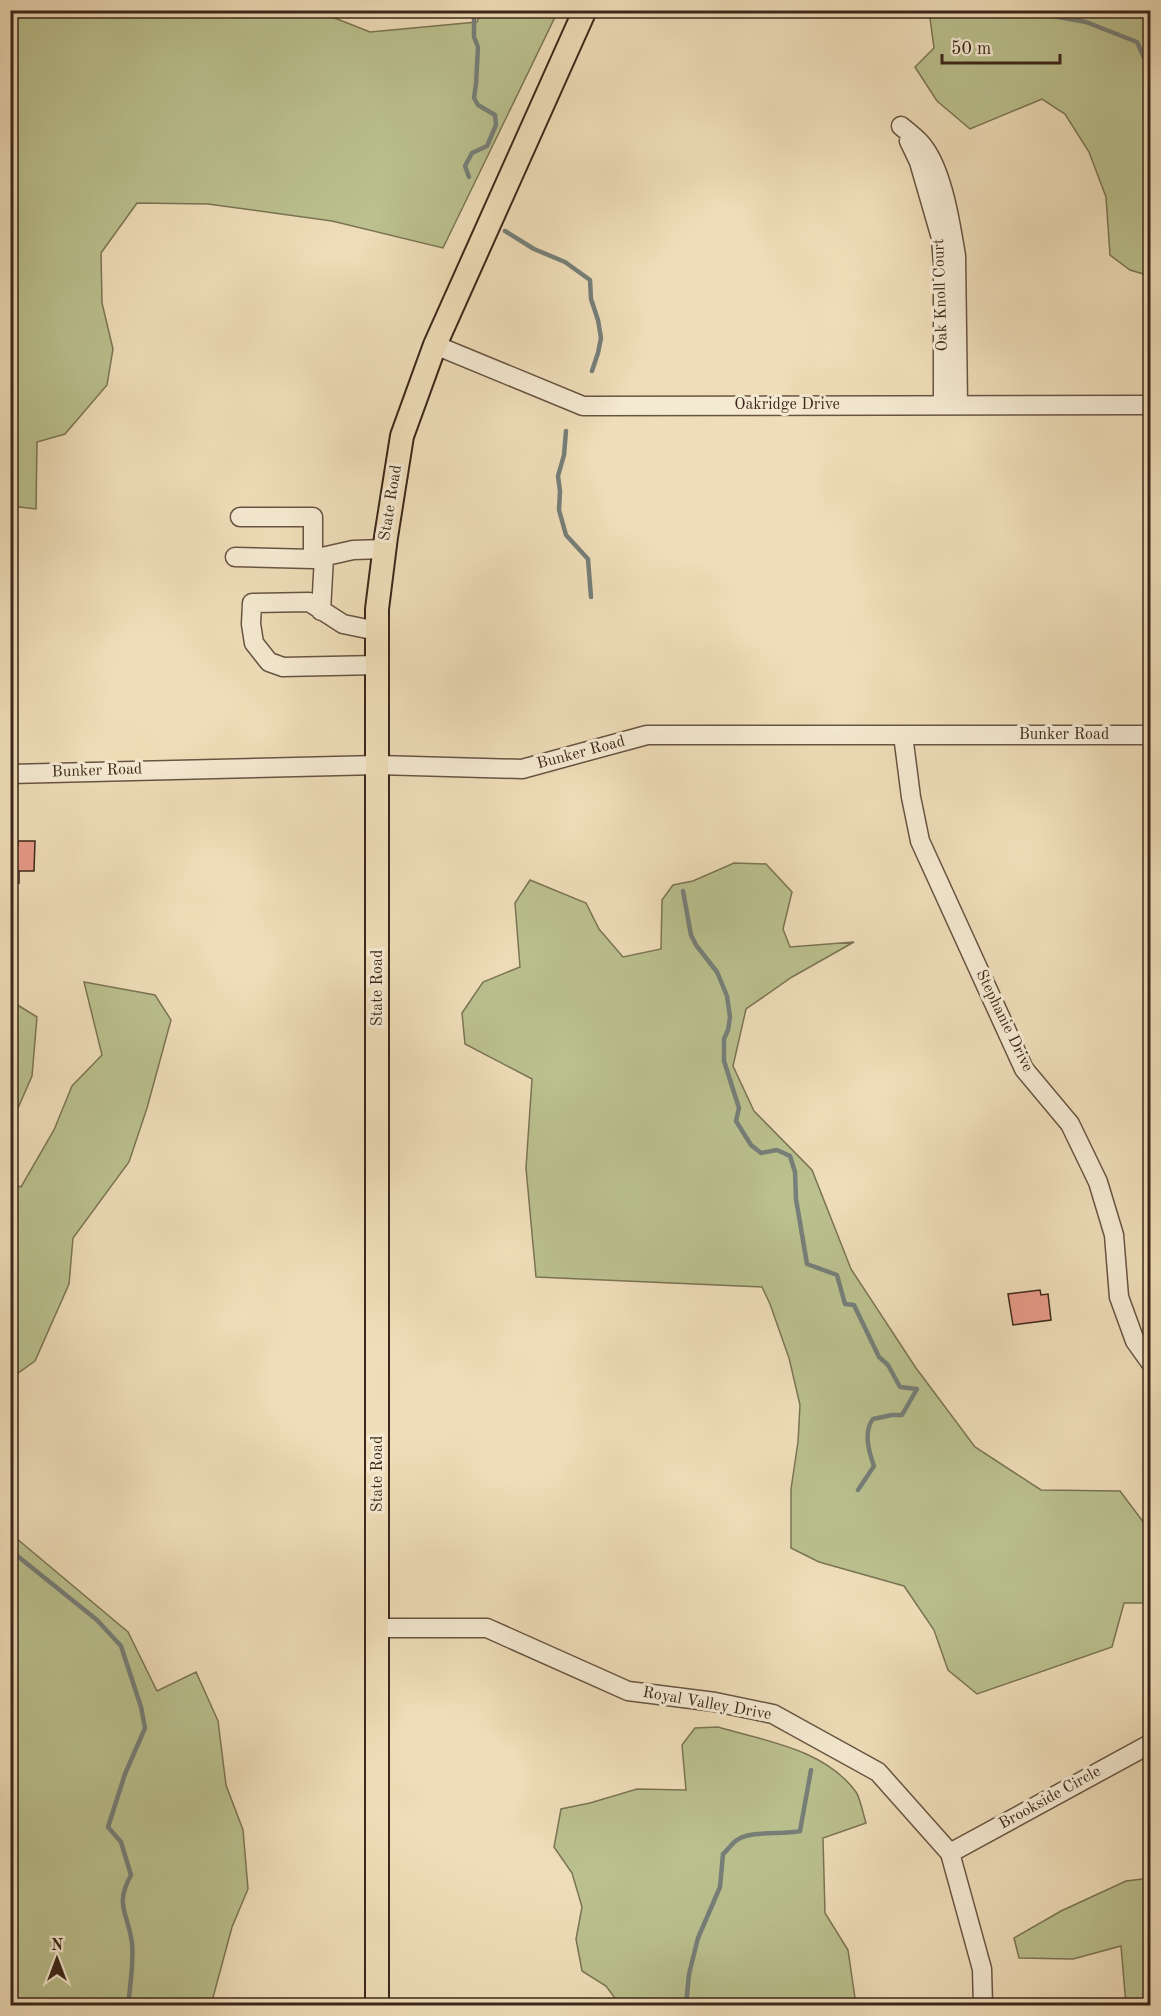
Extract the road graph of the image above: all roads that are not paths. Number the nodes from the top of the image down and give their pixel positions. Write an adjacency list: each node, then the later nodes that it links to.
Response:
1 (585, 10): 2 (main road, State Road)
2 (435, 345): 3 (street, Oakridge Drive); 6 (main road, State Road)
3 (951, 405): 3 (street, Oak Knoll Court); 4 (street, Oakridge Drive)
4 (1150, 405)
5 (240, 516): 8 (street)
6 (384, 549): 8 (street); 10 (main road, State Road)
7 (235, 557): 8 (street)
8 (318, 558): 9 (street)
9 (321, 611): 10 (street); 11 (street)
10 (377, 631): 11 (main road, State Road)
11 (378, 665): 14 (main road, State Road)
12 (903, 735): 13 (street, Bunker Road); 14 (street, Bunker Road); 16 (street, Stephanie Drive)
13 (1150, 735)
14 (378, 765): 15 (street, Bunker Road); 17 (main road, State Road)
15 (10, 774)
16 (1150, 1362)
17 (377, 1628): 19 (street, Royal Valley Drive); 20 (main road, State Road)
18 (1150, 1744): 19 (street, Brookside Circle)
19 (950, 1853): 21 (street, Royal Valley Drive)
20 (377, 2006)
21 (983, 2006)

